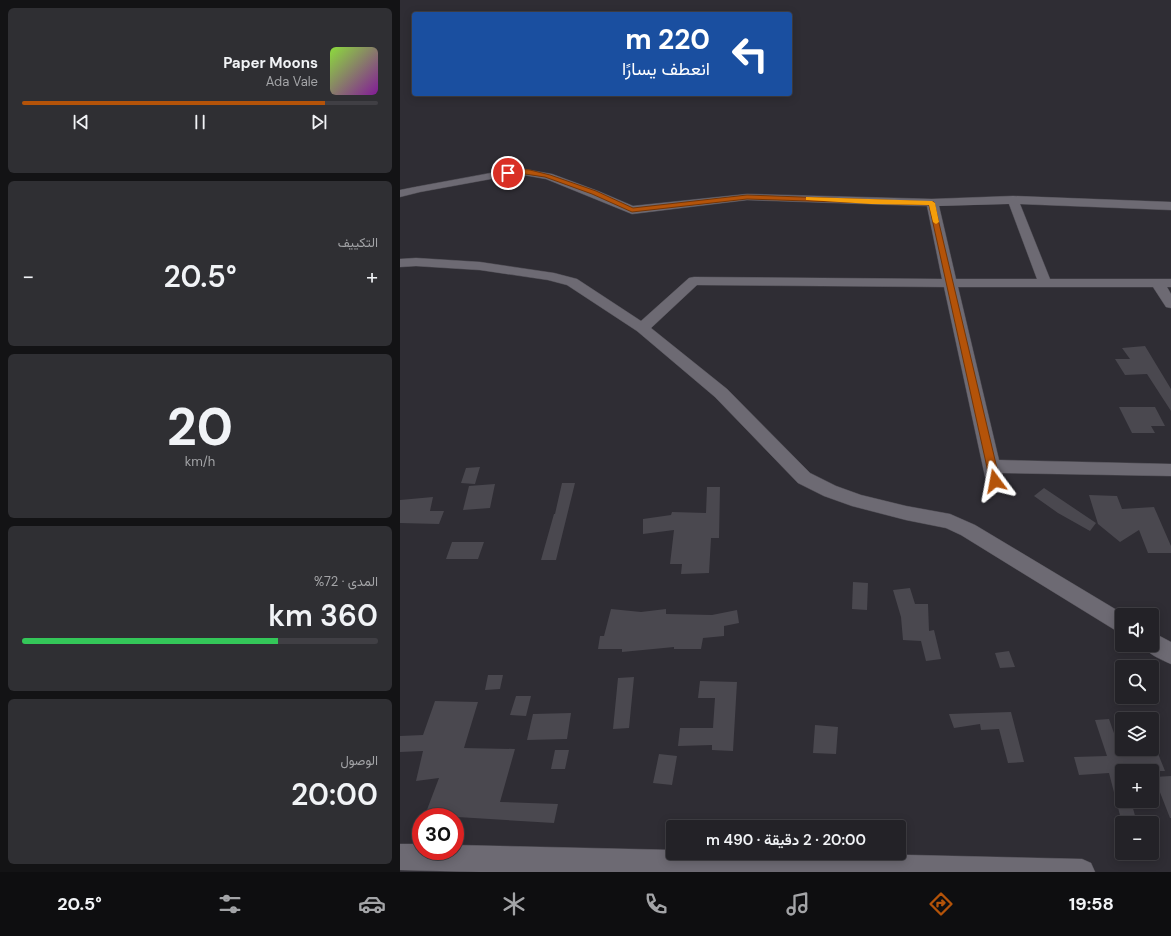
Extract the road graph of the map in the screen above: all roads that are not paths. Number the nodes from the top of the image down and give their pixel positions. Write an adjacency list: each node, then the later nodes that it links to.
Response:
1 (400, 194): 3 (street)
2 (1013, 200): 3 (street); 4 (street); 7 (street)
3 (932, 203): 6 (street)
4 (1171, 206)
5 (400, 263): 10 (street)
6 (950, 283): 7 (street); 10 (street); 11 (street)
7 (1045, 283): 8 (street)
8 (1164, 283): 9 (street)
9 (1171, 304)
10 (642, 328): 12 (street)
11 (1171, 470)
12 (1115, 620)
13 (1159, 646): 14 (street)
14 (1171, 654)
15 (400, 857): 16 (street)
16 (526, 866): 17 (street)
17 (1071, 872)

